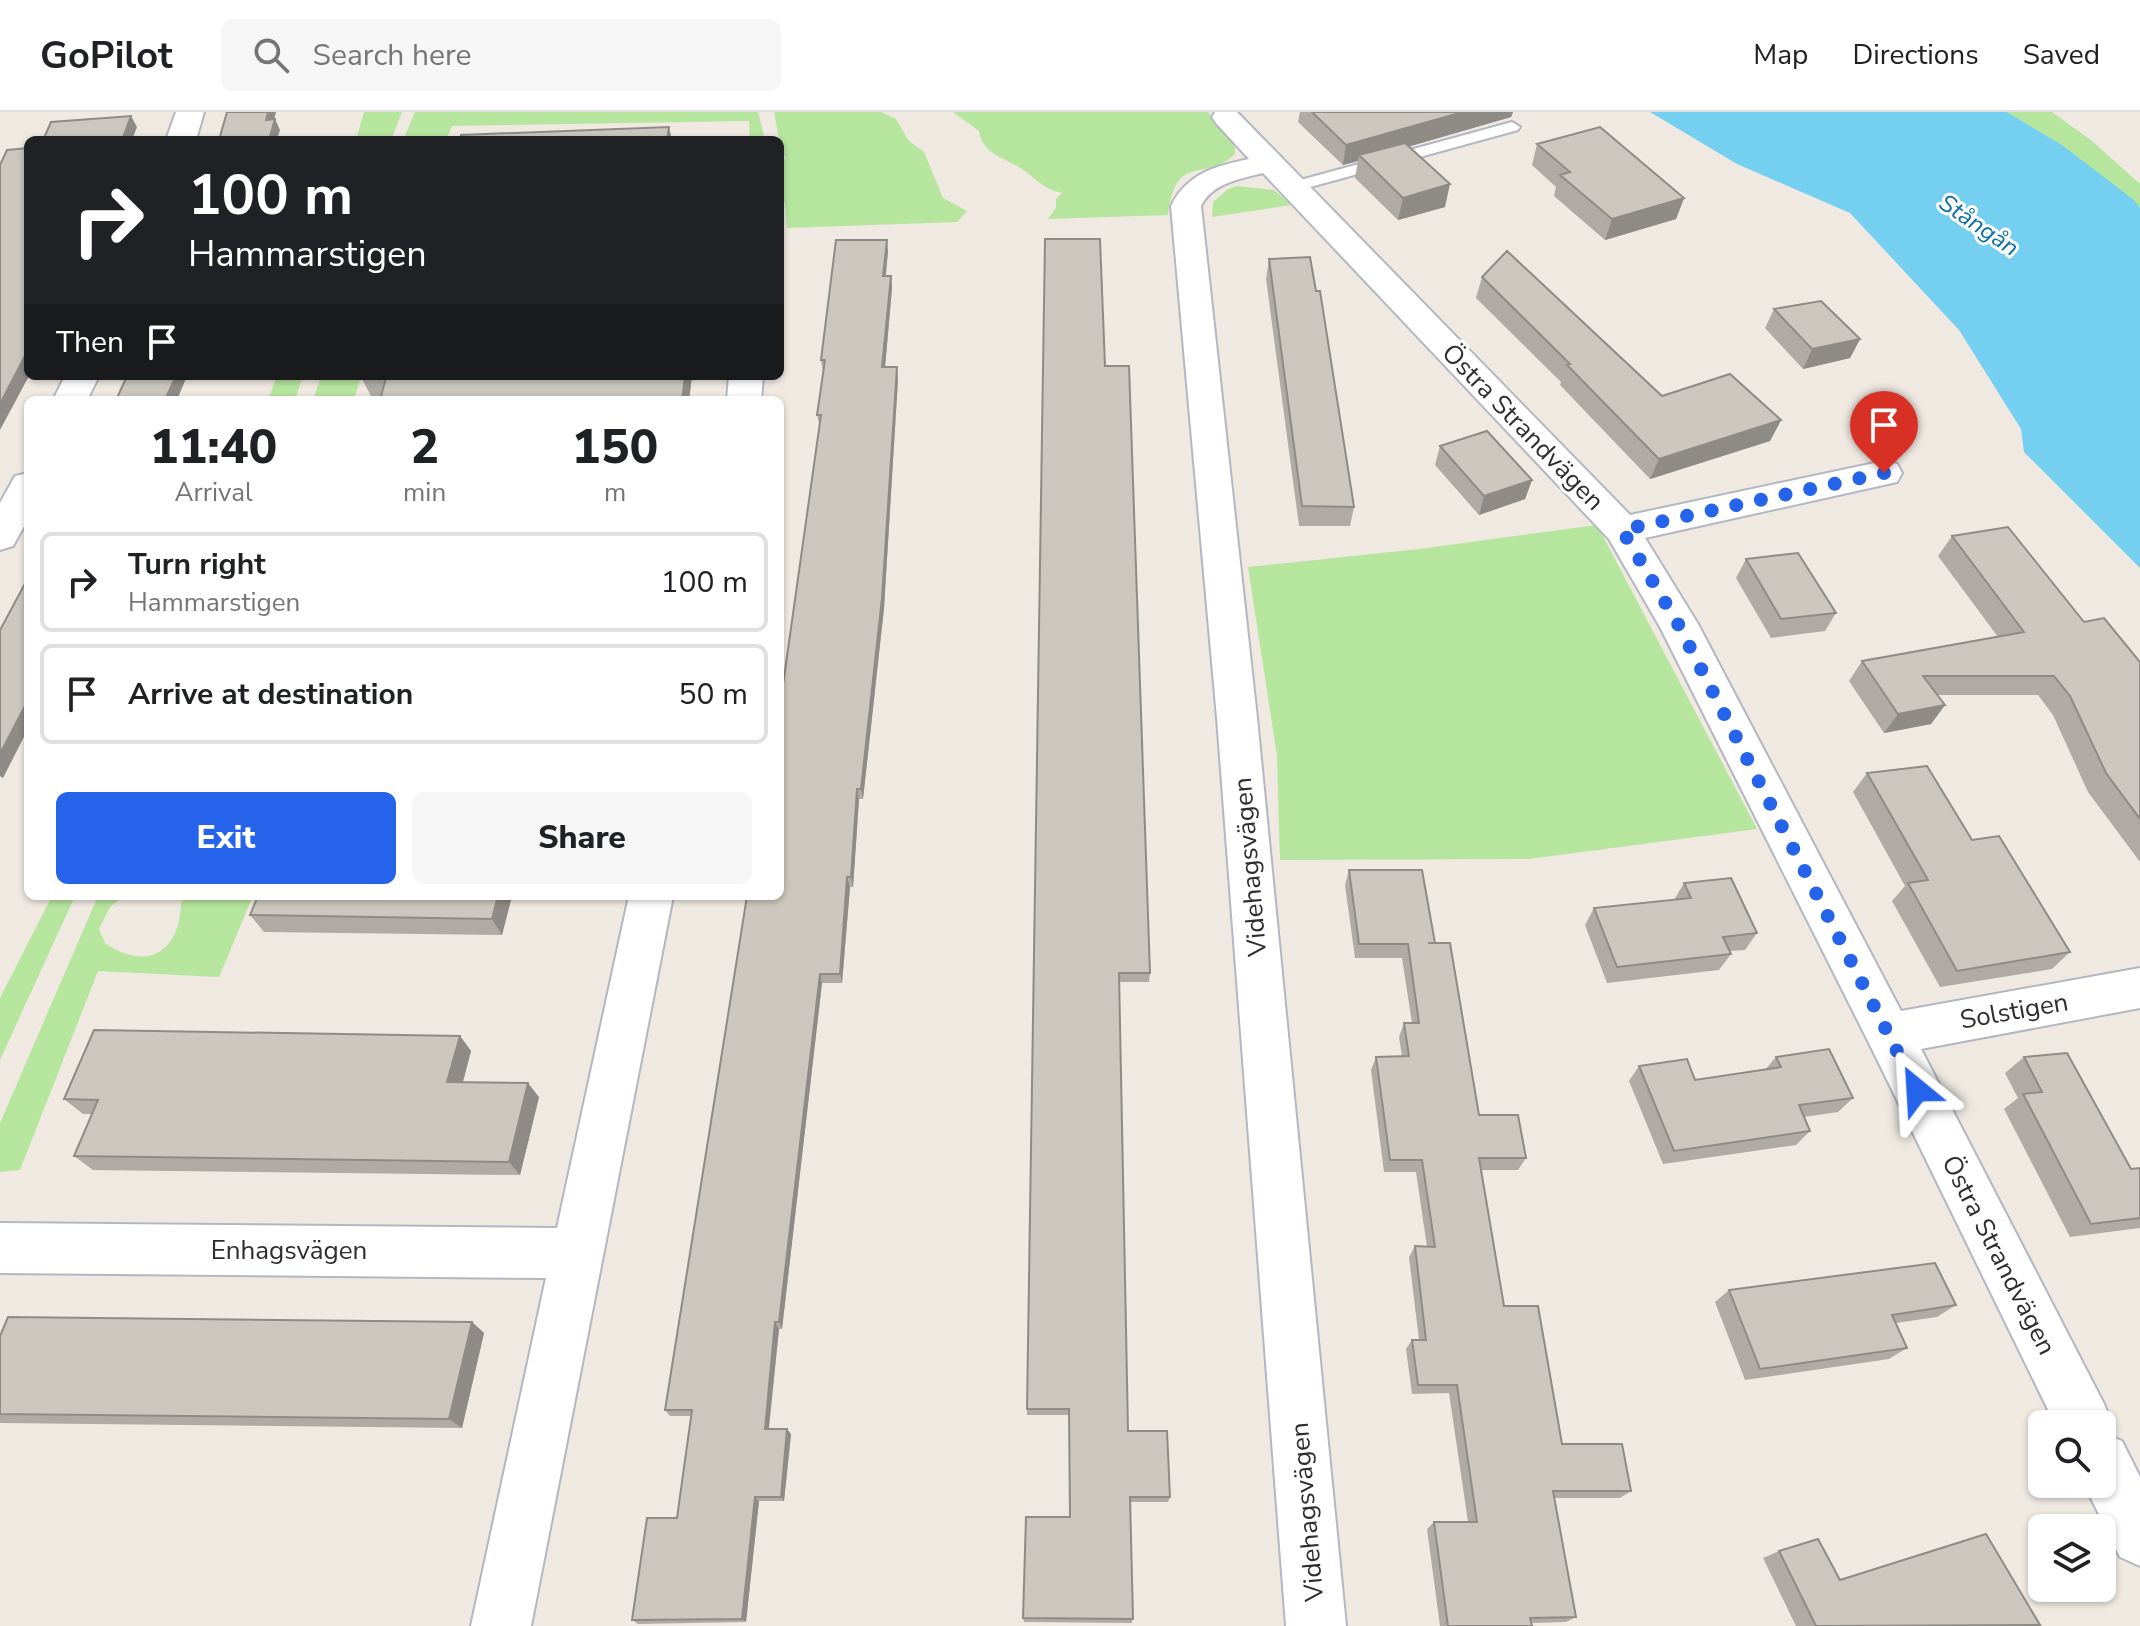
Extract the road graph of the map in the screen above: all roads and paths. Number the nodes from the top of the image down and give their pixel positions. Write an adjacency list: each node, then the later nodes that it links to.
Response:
1 (190, 112): 4 (street)
2 (1226, 117): 5 (street, Östra Strandvägen)
3 (1512, 127): 5 (lane)
4 (182, 136)
5 (1280, 175): 8 (street, Östra Strandvägen); 19 (street, Videhagsvägen)
6 (1884, 473): 8 (street)
7 (24, 492): 9 (street)
8 (1622, 530): 12 (street, Östra Strandvägen)
9 (0, 537)
10 (650, 900): 14 (street)
11 (2140, 988): 12 (street, Solstigen)
12 (1889, 1034): 15 (street, Östra Strandvägen)
13 (0, 1248): 14 (street, Enhagsvägen)
14 (579, 1253): 18 (street)
15 (2077, 1410)
16 (2116, 1489): 17 (street)
17 (2140, 1537)
18 (501, 1626)
19 (1316, 1626)

